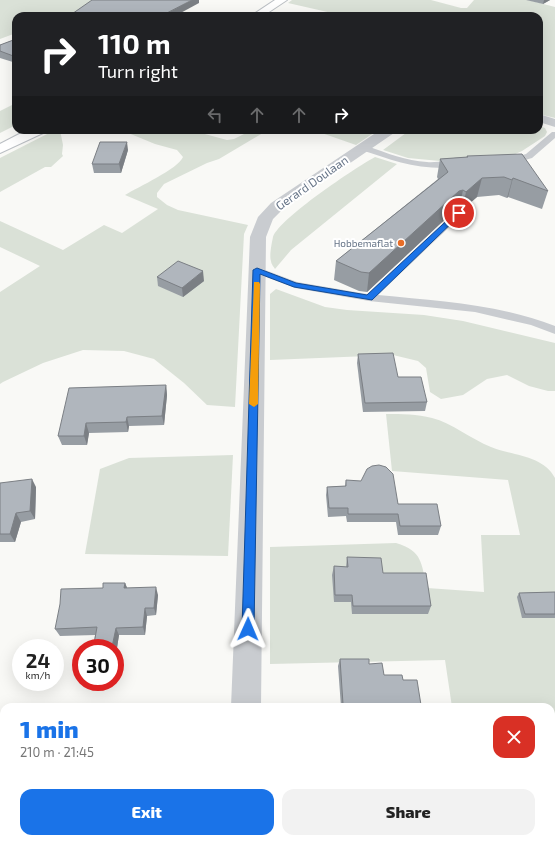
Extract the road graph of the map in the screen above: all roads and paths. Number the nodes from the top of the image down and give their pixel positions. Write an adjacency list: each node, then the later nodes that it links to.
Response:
1 (282, 0): 2 (main road)
2 (262, 12)
3 (543, 119): 4 (street)
4 (555, 123)
5 (30, 134): 9 (main road)
6 (383, 134): 8 (street, Gerard Doulaan)
7 (555, 134): 10 (lane)
8 (364, 148): 11 (lane); 13 (street, Gerard Doulaan)
9 (0, 149)
10 (498, 163)
11 (468, 165)
12 (459, 213): 14 (lane)
13 (257, 270): 14 (lane); 16 (street, Gerard Doulaan)
14 (369, 298): 15 (lane)
15 (555, 330)
16 (246, 703)

